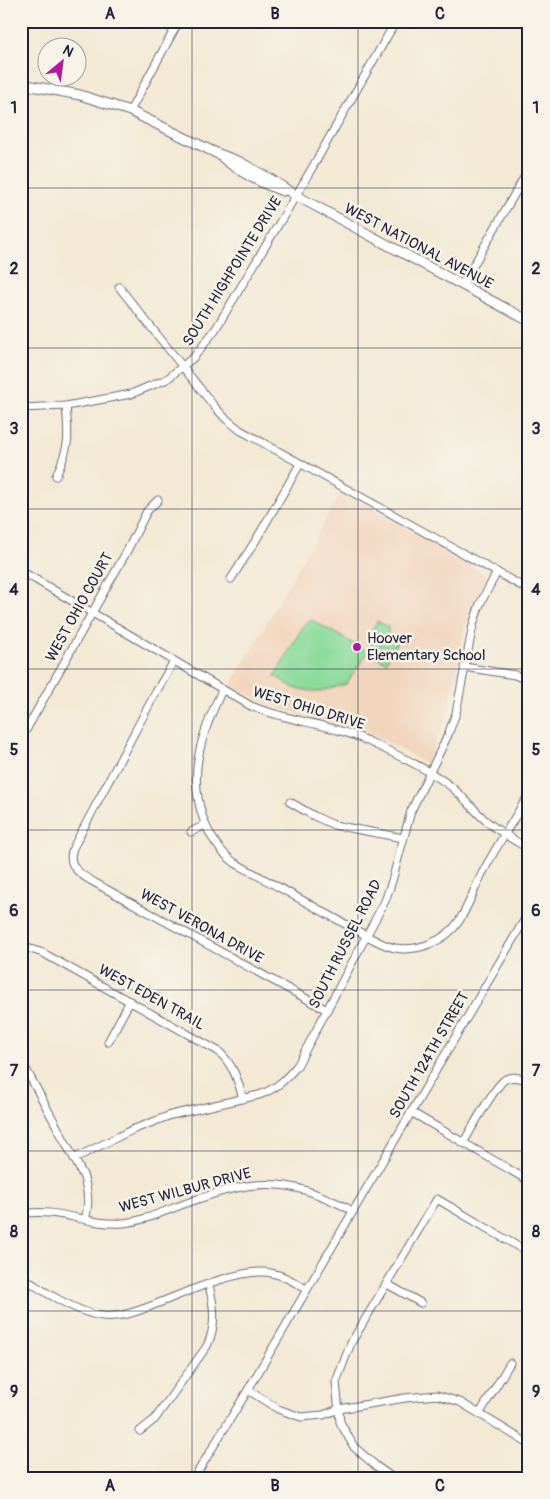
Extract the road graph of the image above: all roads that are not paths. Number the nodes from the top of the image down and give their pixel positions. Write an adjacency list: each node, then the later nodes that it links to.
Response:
1 (179, 21): 4 (street)
2 (396, 21): 6 (street, SOUTH HIGHPOINTE DRIVE)
3 (21, 84): 4 (main road, WEST NATIONAL AVENUE)
4 (130, 111): 6 (main road, WEST NATIONAL AVENUE)
5 (529, 169): 7 (street)
6 (295, 195): 7 (main road, WEST NATIONAL AVENUE); 10 (street, SOUTH HIGHPOINTE DRIVE)
7 (462, 285): 9 (main road, WEST NATIONAL AVENUE)
8 (119, 288): 10 (street)
9 (529, 321)
10 (183, 367): 11 (street, SOUTH HIGHPOINTE DRIVE); 13 (street)
11 (66, 406): 12 (street, SOUTH HIGHPOINTE DRIVE); 14 (street)
12 (21, 408)
13 (300, 464): 17 (street); 18 (street)
14 (56, 476)
15 (158, 500): 20 (street, WEST OHIO COURT)
16 (21, 571): 20 (street, WEST OHIO DRIVE)
17 (497, 572): 19 (street); 22 (street, SOUTH RUSSEL ROAD)
18 (230, 579)
19 (529, 590)
20 (91, 612): 21 (street, WEST OHIO DRIVE); 25 (street, WEST OHIO COURT)
21 (174, 661): 24 (street, WEST OHIO DRIVE); 38 (street, WEST VERONA DRIVE)
22 (464, 667): 23 (street); 26 (street, SOUTH RUSSEL ROAD)
23 (529, 680)
24 (222, 690): 26 (street, WEST OHIO DRIVE); 29 (street)
25 (26, 730)
26 (429, 773): 31 (street, WEST OHIO DRIVE); 32 (street, SOUTH RUSSEL ROAD)
27 (529, 794): 31 (street)
28 (290, 802): 32 (street)
29 (205, 825): 30 (street); 35 (street)
30 (191, 832)
31 (505, 834): 33 (street, WEST OHIO DRIVE); 35 (street)
32 (403, 838): 35 (street, SOUTH RUSSEL ROAD)
33 (529, 849)
34 (529, 912): 43 (street, SOUTH 124TH STREET)
35 (367, 936): 38 (street, SOUTH RUSSEL ROAD)
36 (21, 946): 37 (street, WEST EDEN TRAIL)
37 (130, 1001): 39 (street); 42 (street, WEST EDEN TRAIL)
38 (327, 1010): 42 (street, SOUTH RUSSEL ROAD)
39 (108, 1042)
40 (21, 1060): 45 (street)
41 (529, 1080): 44 (street)
42 (243, 1099): 45 (street, SOUTH RUSSEL ROAD)
43 (412, 1112): 44 (street); 47 (street, SOUTH 124TH STREET)
44 (463, 1143): 46 (street)
45 (75, 1158): 49 (street)
46 (529, 1181)
47 (352, 1211): 49 (street, WEST WILBUR DRIVE); 54 (street, SOUTH 124TH STREET)
48 (21, 1214): 49 (street, WEST WILBUR DRIVE)
49 (86, 1219)
50 (529, 1253): 52 (street)
51 (21, 1275): 53 (street)
52 (387, 1284): 55 (street); 58 (street)
53 (208, 1285): 54 (street); 60 (street)
54 (306, 1289): 57 (street, SOUTH 124TH STREET)
55 (422, 1303)
56 (510, 1363): 59 (street)
57 (248, 1390): 58 (street); 62 (street, SOUTH 124TH STREET)
58 (339, 1409): 59 (street); 63 (street)
59 (480, 1413): 61 (street)
60 (140, 1431)
61 (529, 1444)
62 (194, 1478)
63 (393, 1478)

